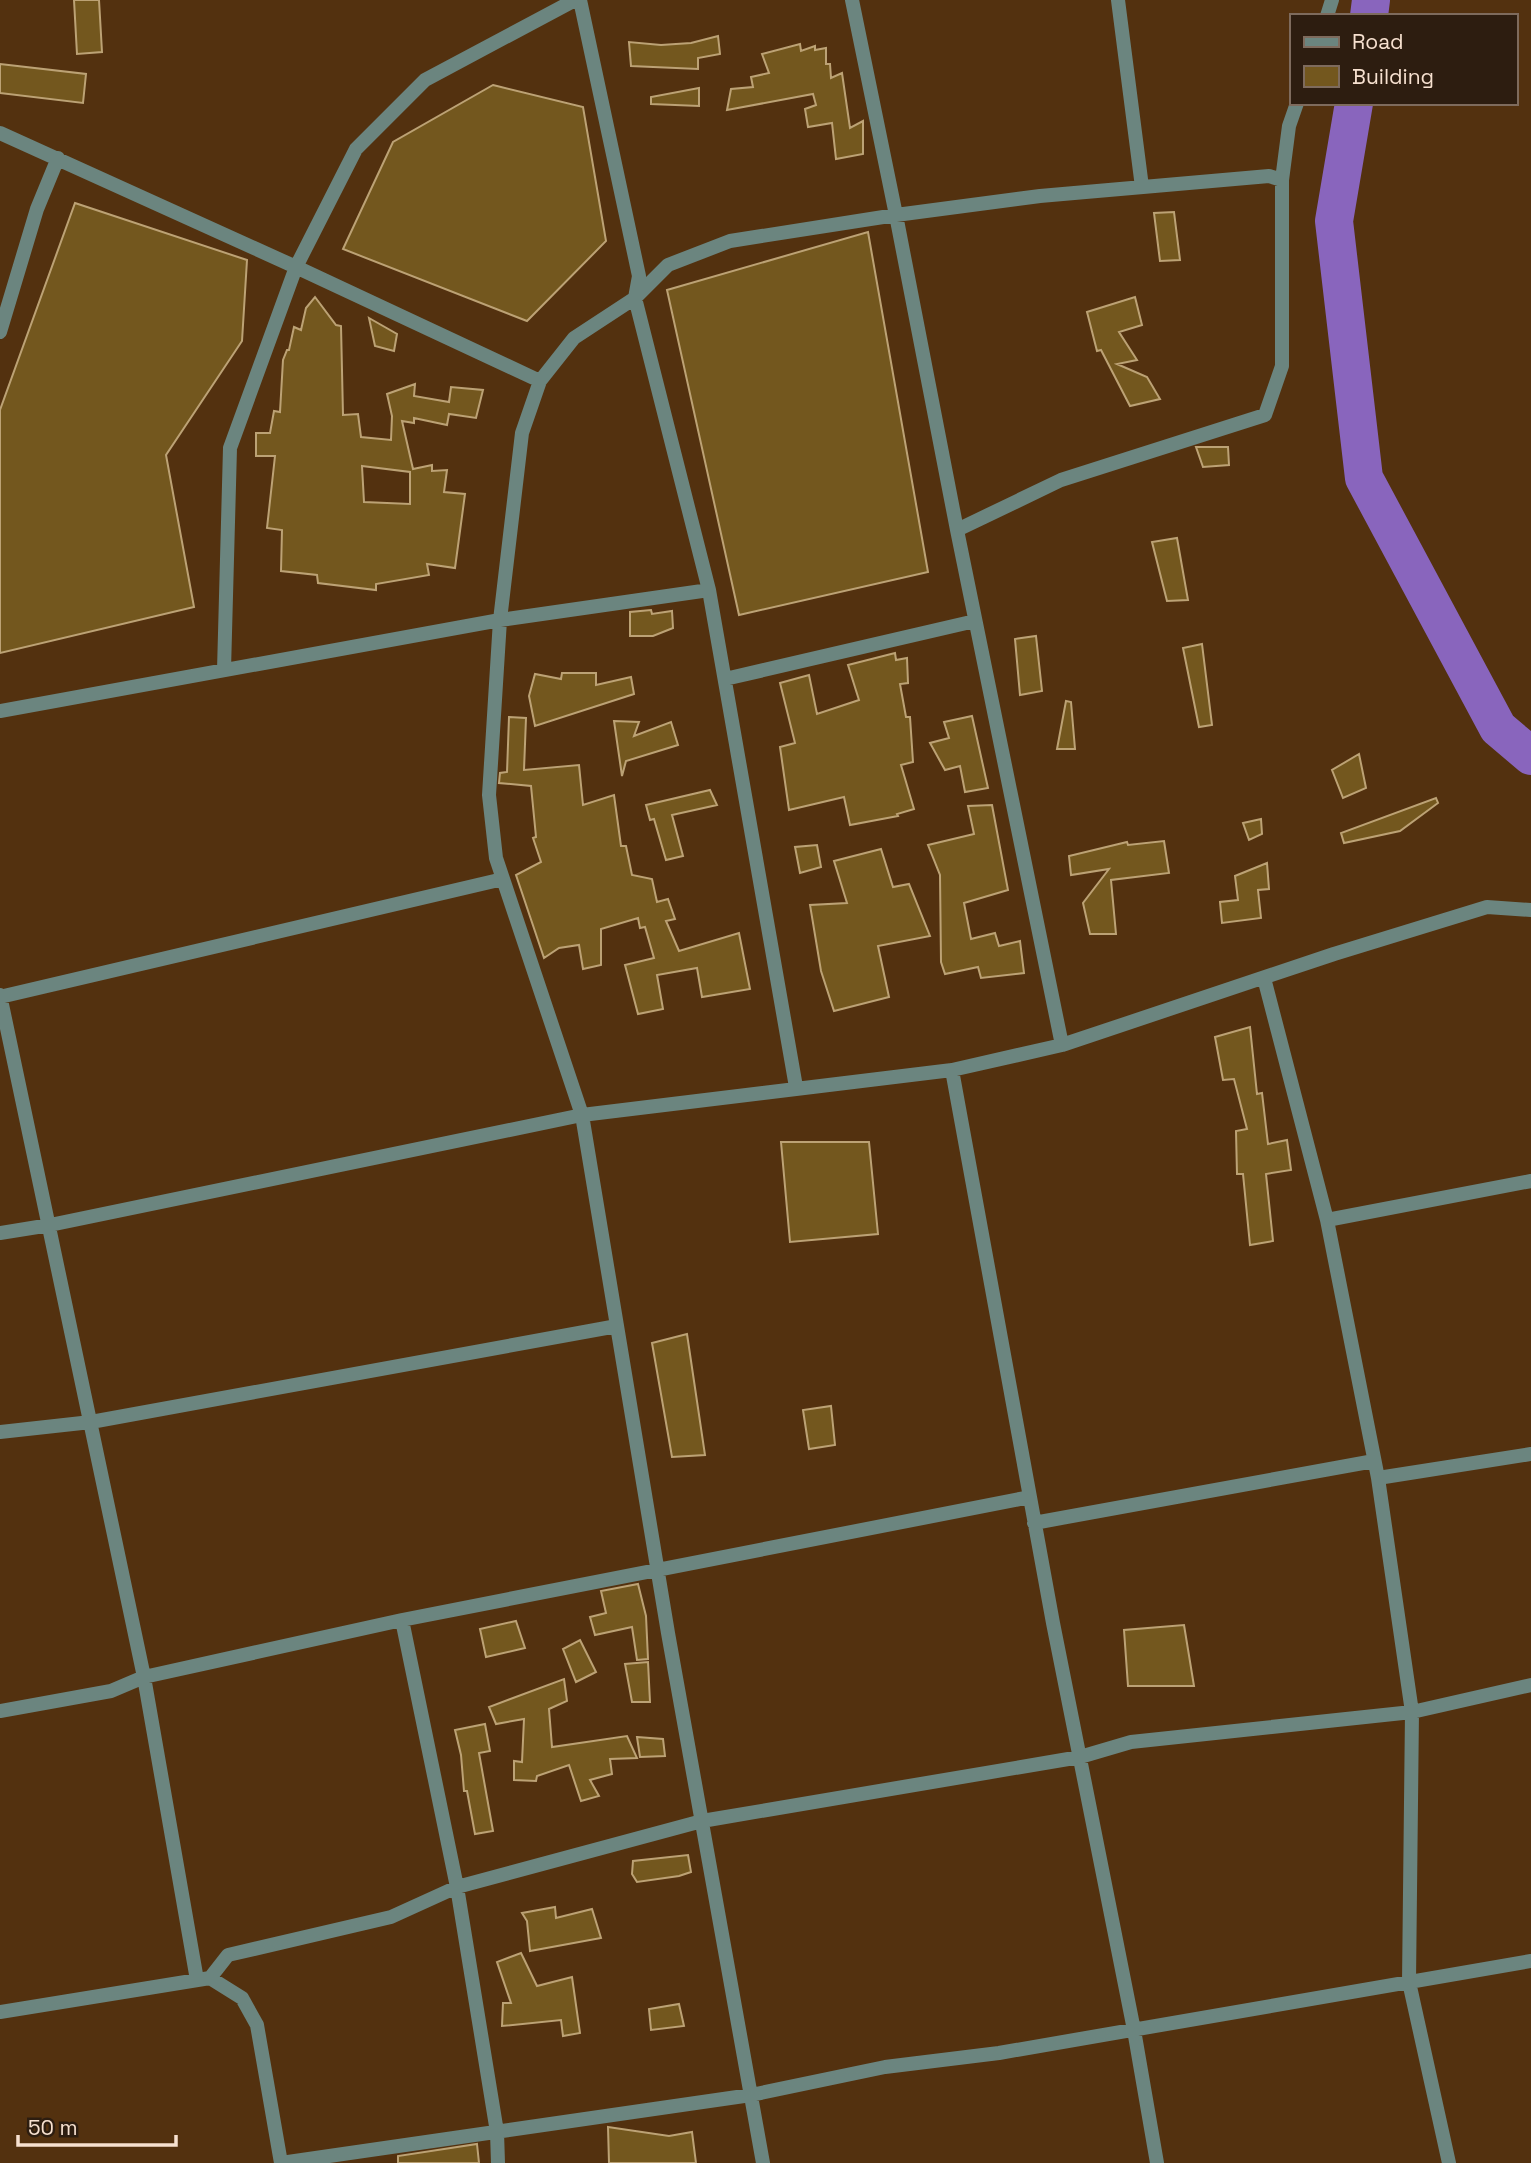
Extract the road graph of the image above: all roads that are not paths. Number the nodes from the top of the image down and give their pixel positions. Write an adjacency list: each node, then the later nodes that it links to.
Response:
1 (575, 0): 11 (street)
2 (580, 0): 12 (street)
3 (852, 0): 10 (street)
4 (1118, 0): 9 (street)
5 (1296, 105): 8 (street)
6 (0, 133): 7 (street)
7 (58, 158): 11 (street); 13 (street)
8 (1282, 180): 9 (street); 15 (street)
9 (1142, 187): 10 (street)
10 (897, 215): 12 (street); 15 (street)
11 (296, 267): 14 (street); 19 (street)
12 (635, 298): 14 (street); 16 (street)
13 (0, 332)
14 (540, 381): 17 (street)
15 (957, 530): 18 (street)
16 (709, 590): 17 (street); 20 (street)
17 (500, 620): 19 (street); 22 (street)
18 (975, 621): 20 (street); 26 (street)
19 (224, 670): 21 (street)
20 (724, 679): 28 (street)
21 (0, 711)
22 (503, 879): 25 (street); 29 (street)
23 (1531, 911): 24 (street)
24 (1264, 978): 26 (street); 31 (street)
25 (0, 996): 32 (street)
26 (1062, 1045): 27 (street)
27 (952, 1070): 28 (street); 40 (street)
28 (796, 1087): 29 (street)
29 (582, 1115): 32 (street); 34 (street)
30 (1531, 1181): 31 (street)
31 (1327, 1220): 38 (street)
32 (50, 1225): 33 (street); 35 (street)
33 (0, 1233)
34 (617, 1326): 35 (street); 42 (street)
35 (91, 1422): 36 (street); 44 (street)
36 (0, 1432)
37 (1531, 1454): 39 (street)
38 (1374, 1461): 39 (street); 41 (street)
39 (1378, 1478): 47 (street)
40 (1030, 1497): 41 (street); 42 (street)
41 (1034, 1523): 48 (street)
42 (657, 1569): 43 (street); 49 (street)
43 (402, 1620): 44 (street); 50 (street)
44 (144, 1677): 46 (street); 52 (street)
45 (1531, 1685): 47 (street)
46 (0, 1711)
47 (1412, 1712): 48 (street); 53 (street)
48 (1080, 1757): 49 (street); 55 (street)
49 (702, 1821): 50 (street); 56 (street)
50 (457, 1888): 52 (street); 57 (street)
51 (1531, 1961): 53 (street)
52 (203, 1979): 54 (street); 58 (street)
53 (1409, 1982): 55 (street); 62 (street)
54 (0, 2012)
55 (1135, 2030): 56 (street); 61 (street)
56 (751, 2095): 57 (street); 60 (street)
57 (497, 2132): 58 (street); 59 (street)
58 (281, 2163)
59 (498, 2163)
60 (763, 2163)
61 (1157, 2163)
62 (1449, 2163)

